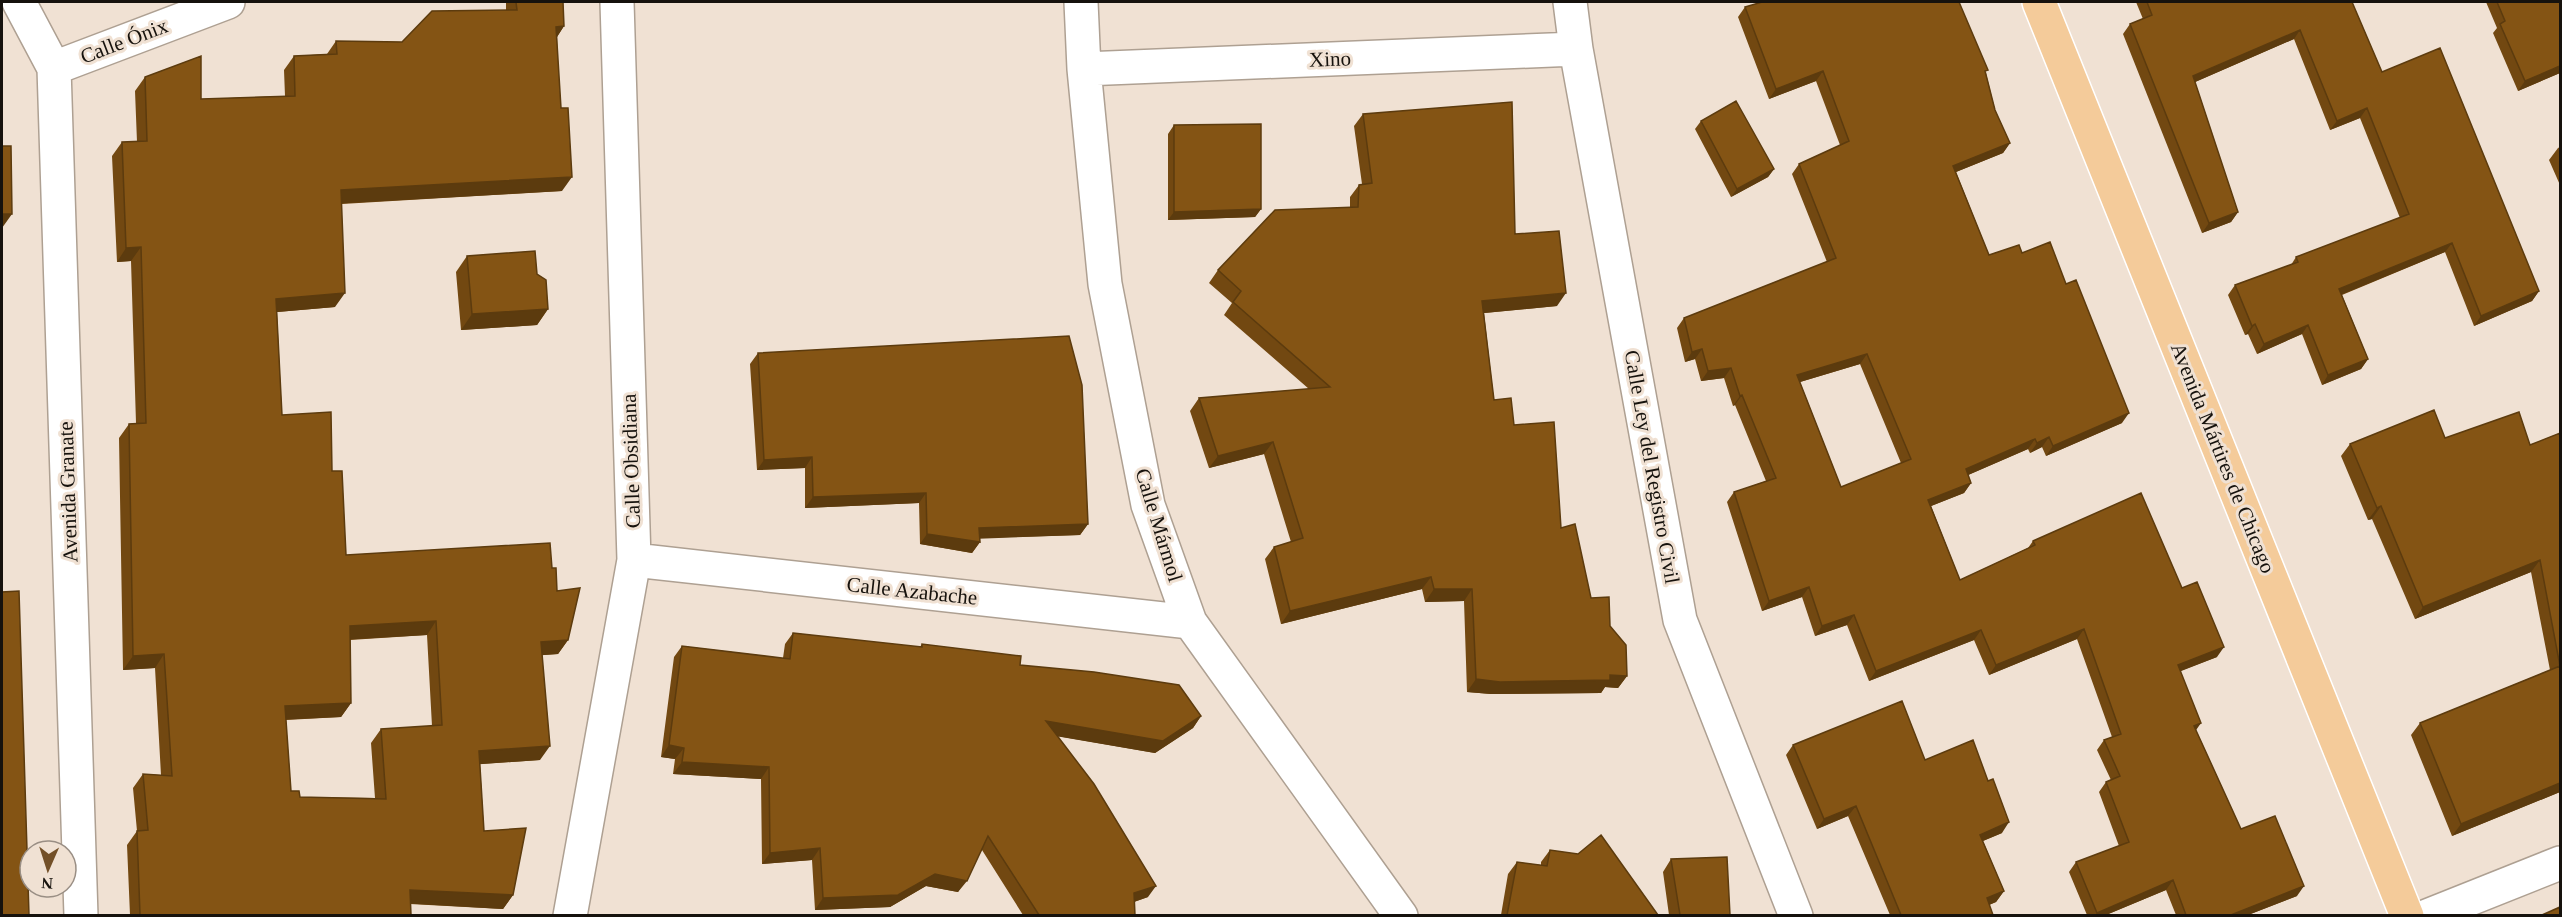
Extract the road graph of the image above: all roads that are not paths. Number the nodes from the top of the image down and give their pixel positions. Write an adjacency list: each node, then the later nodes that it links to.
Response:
1 (19, 2): 8 (street)
2 (228, 2): 8 (street, Calle Ónix)
3 (617, 2): 10 (street, Calle Obsidiana)
4 (1081, 2): 9 (street, Calle Mármol)
5 (1570, 2): 7 (street, Calle Ley del Registro Civil)
6 (2039, 2): 17 (main road, Avenida Mártires de Chicago)
7 (1576, 49): 9 (street, Xino); 16 (street, Calle Ley del Registro Civil)
8 (54, 68): 13 (street, Avenida Granate)
9 (1084, 69): 11 (street, Calle Mármol)
10 (634, 560): 11 (street, Calle Azabache); 14 (street, Calle Obsidiana)
11 (1190, 622): 15 (street, Calle Mármol)
12 (2560, 863): 18 (street)
13 (81, 915)
14 (570, 915)
15 (1401, 915)
16 (1796, 915)
17 (2407, 915)
18 (2427, 915)

